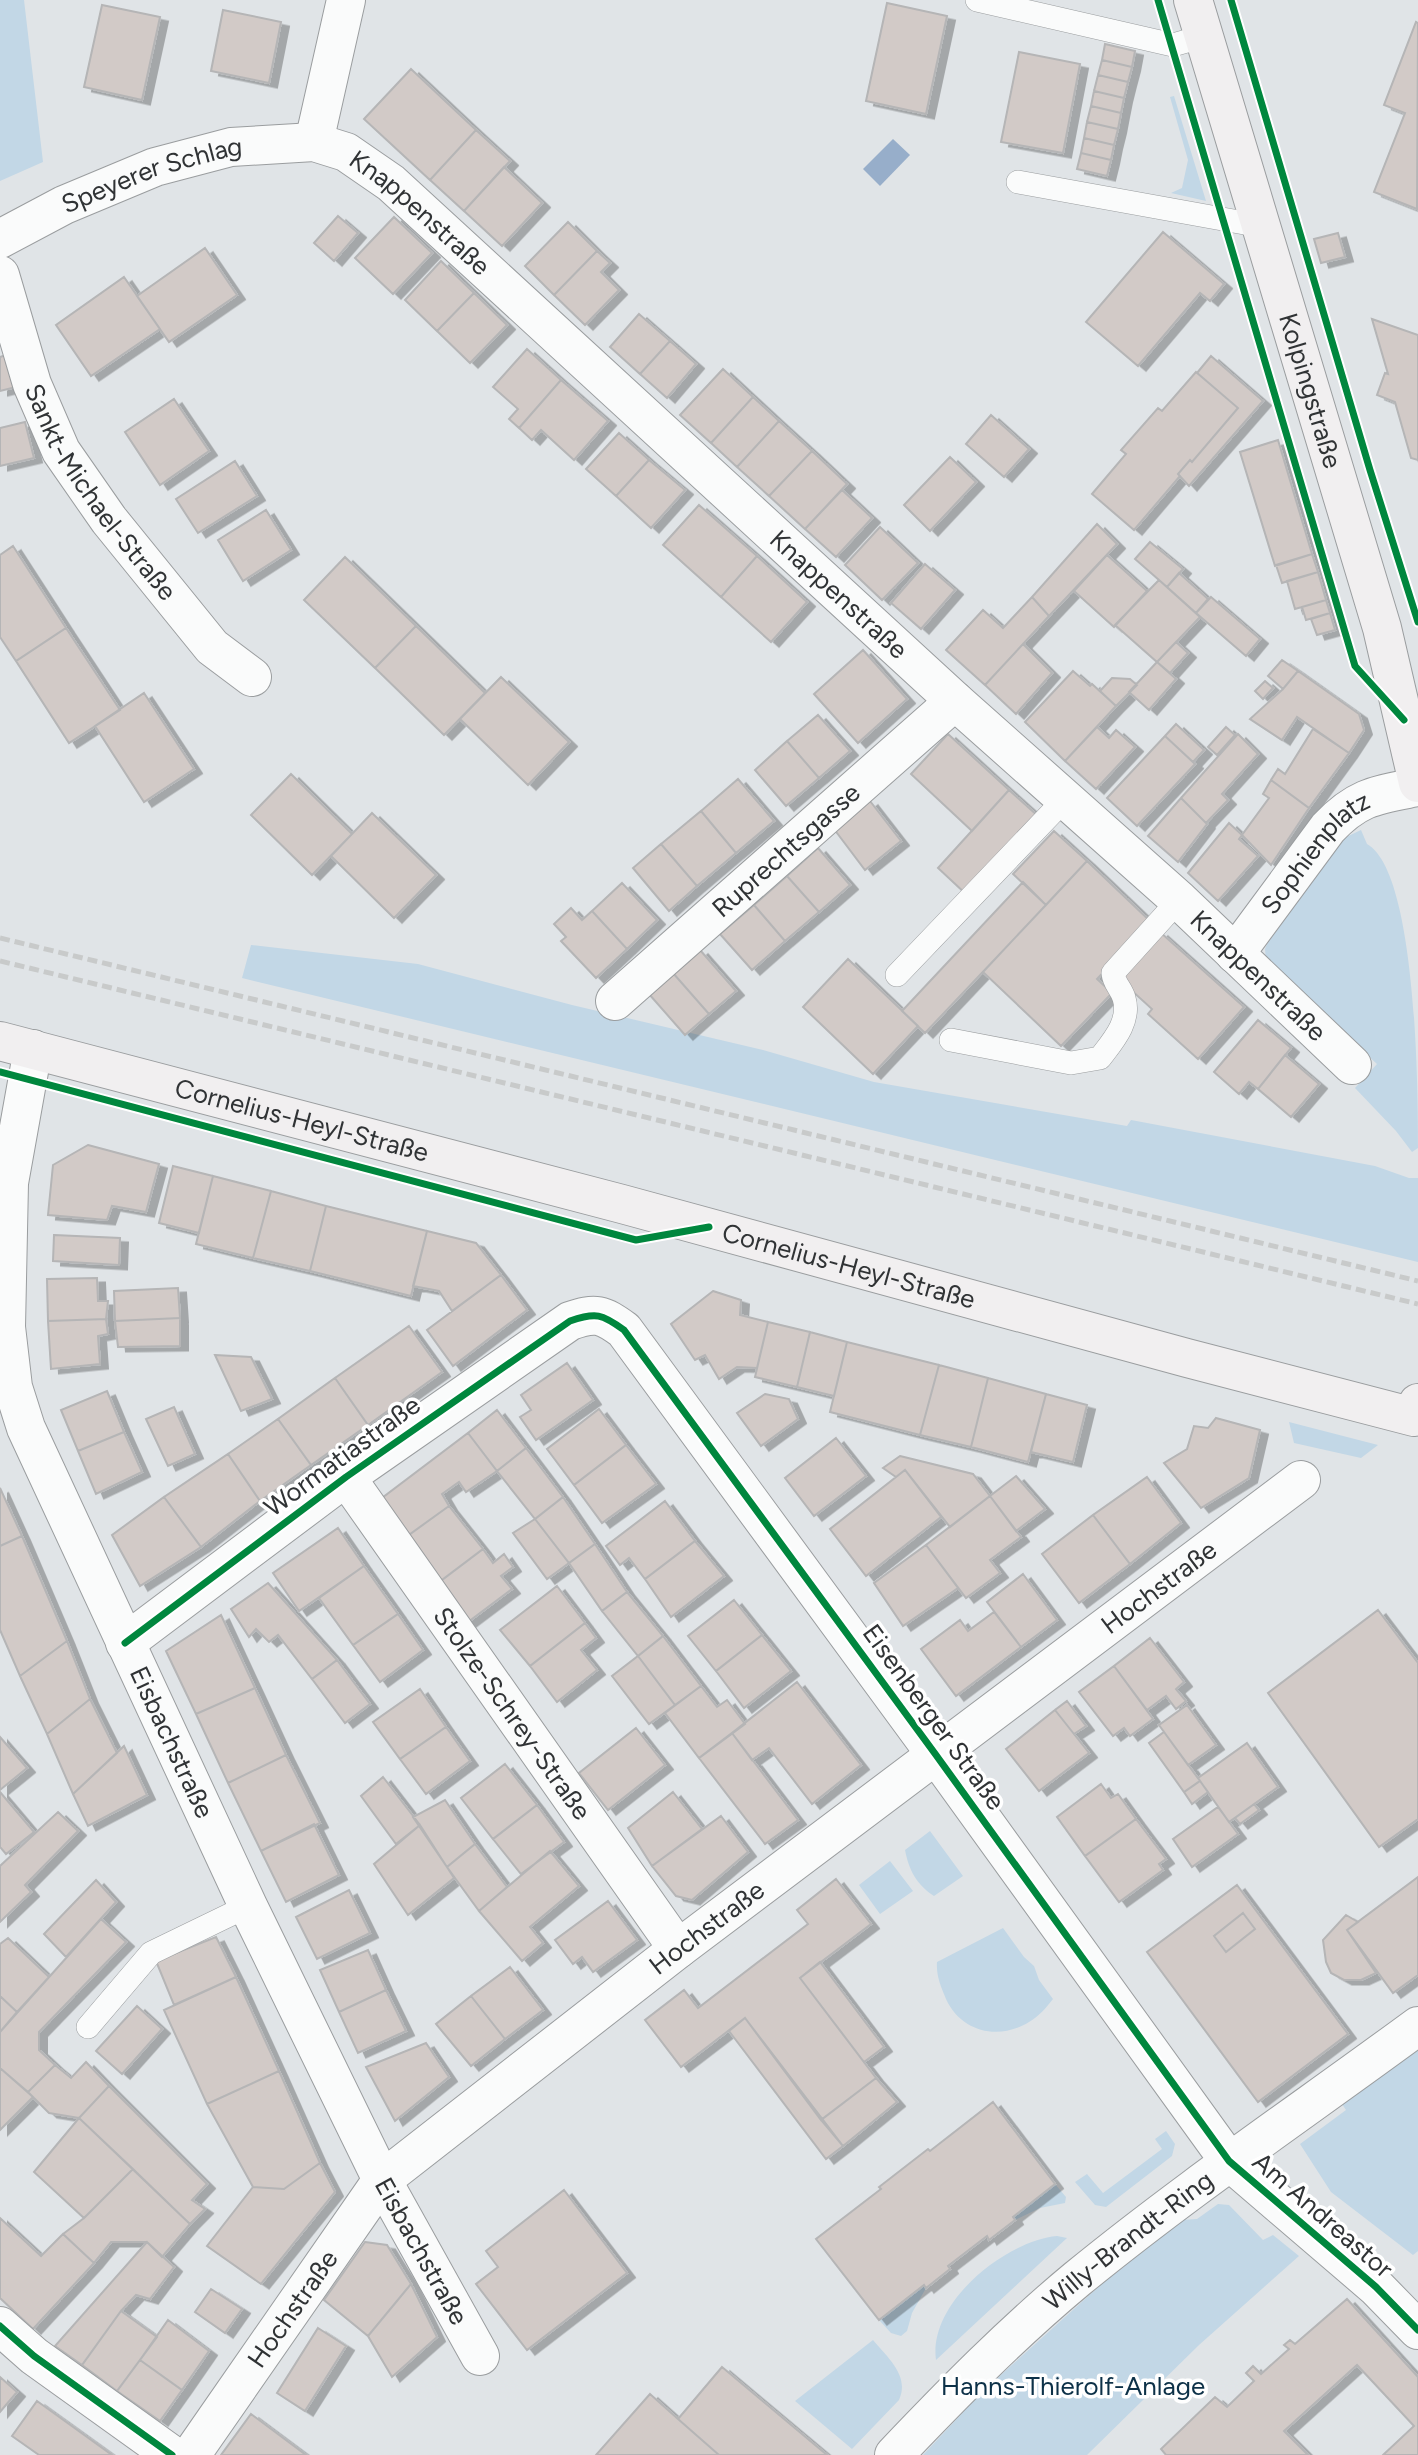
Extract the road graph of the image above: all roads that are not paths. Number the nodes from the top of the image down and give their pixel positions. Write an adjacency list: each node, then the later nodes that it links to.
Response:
1 (346, 0): 5 (street)
2 (977, 0): 4 (lane)
3 (1193, 0): 4 (main road, Kolpingstraße)
4 (1204, 36): 7 (main road, Kolpingstraße)
5 (314, 142): 8 (street, Speyerer Schlag); 11 (street, Knappenstraße)
6 (1018, 182): 7 (lane)
7 (1261, 226): 12 (main road, Kolpingstraße)
8 (0, 239)
9 (0, 275): 10 (street, Sankt-Michael-Straße)
10 (252, 677)
11 (955, 701): 13 (street, Knappenstraße); 17 (street, Ruprechtsgasse)
12 (1417, 770): 15 (street, Sophienplatz)
13 (1066, 798): 14 (street, Knappenstraße); 16 (lane)
14 (1179, 900): 15 (street, Knappenstraße); 18 (lane)
15 (1235, 954): 20 (street, Knappenstraße)
16 (897, 975)
17 (615, 1001)
18 (951, 1040)
19 (17, 1045): 21 (street, Eisbachstraße); 23 (main road, Cornelius-Heyl-Straße)
20 (1352, 1065)
21 (5, 1183): 26 (street, Eisbachstraße)
22 (590, 1314): 24 (street, Wormatiastraße); 27 (street, Eisenberger Straße)
23 (1417, 1413)
24 (346, 1477): 26 (street, Wormatiastraße); 29 (street, Stolze-Schrey-Straße)
25 (1301, 1480): 27 (street, Hochstraße)
26 (125, 1643): 28 (street, Eisbachstraße)
27 (936, 1755): 29 (street, Hochstraße); 32 (street, Eisenberger Straße)
28 (247, 1906): 31 (lane); 33 (street, Eisbachstraße)
29 (678, 1949): 33 (street, Hochstraße)
30 (1418, 2026): 32 (street, Willy-Brandt-Ring)
31 (88, 2027)
32 (1229, 2161): 35 (street, Am Andreastor); 39 (street, Willy-Brandt-Ring)
33 (382, 2180): 36 (street, Eisbachstraße); 38 (street, Hochstraße)
34 (0, 2326): 37 (street)
35 (1418, 2330)
36 (480, 2356)
37 (172, 2455)
38 (191, 2455)
39 (894, 2455)

